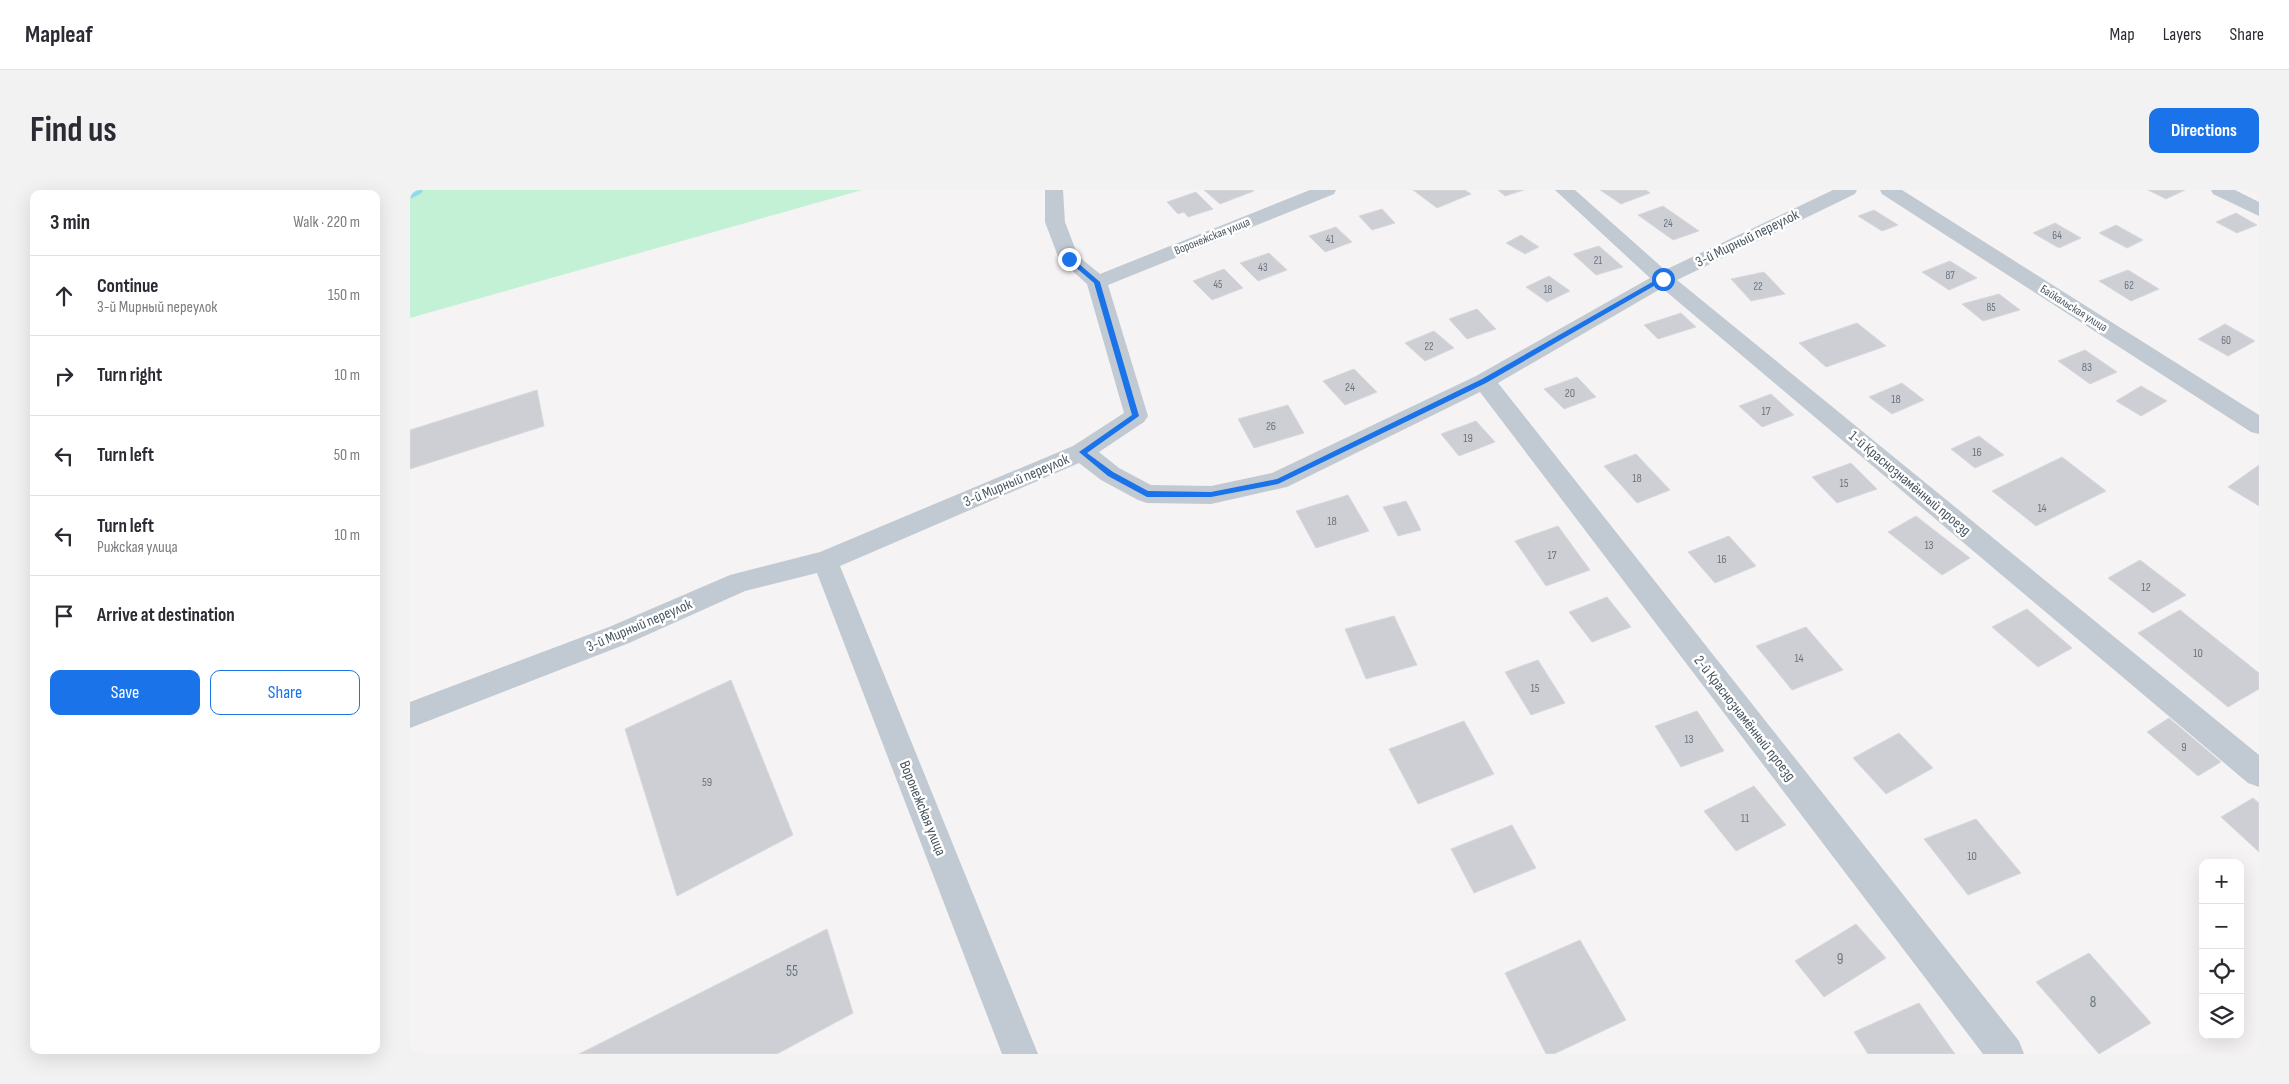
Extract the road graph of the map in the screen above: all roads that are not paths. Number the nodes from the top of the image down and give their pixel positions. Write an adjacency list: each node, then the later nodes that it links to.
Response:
1 (1054, 190): 9 (street)
2 (1327, 190): 9 (street, Воронежская улица)
3 (1564, 190): 8 (street, 1-й Краснознамённый проезд)
4 (1848, 190): 8 (street, 3-й Мирный переулок)
5 (1889, 190): 11 (street, Байкальская улица)
6 (2220, 190): 7 (street)
7 (2259, 210)
8 (1663, 279): 10 (street, 3-й Мирный переулок); 15 (street, 1-й Краснознамённый проезд)
9 (1097, 282): 12 (street)
10 (1484, 381): 12 (street, 3-й Мирный переулок); 17 (street, 2-й Краснознамённый проезд)
11 (2259, 426)
12 (1082, 452): 13 (street, 3-й Мирный переулок)
13 (825, 561): 14 (street, 3-й Мирный переулок); 16 (street, Воронежская улица)
14 (410, 715)
15 (2259, 772)
16 (1020, 1054)
17 (2006, 1054)

